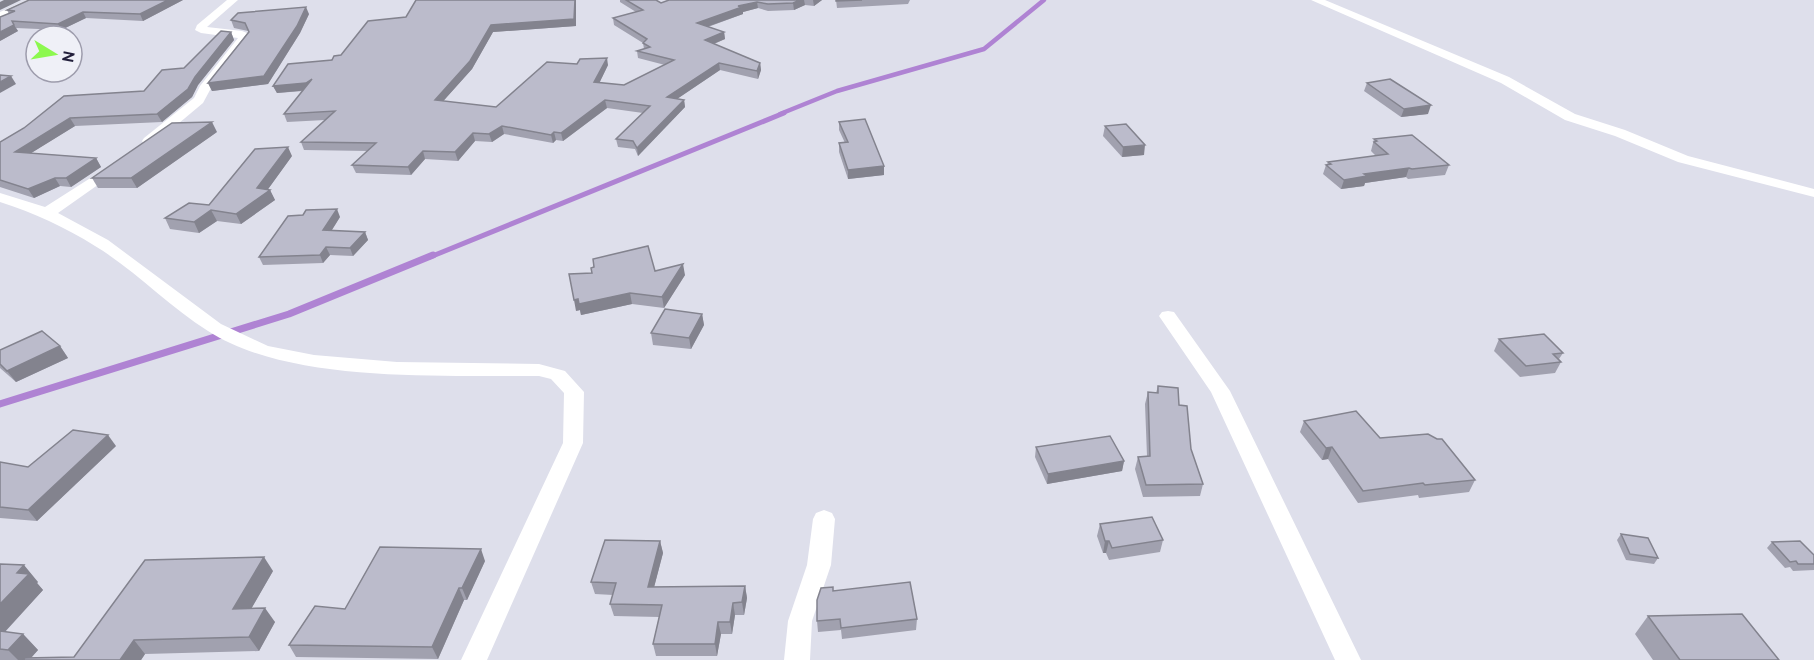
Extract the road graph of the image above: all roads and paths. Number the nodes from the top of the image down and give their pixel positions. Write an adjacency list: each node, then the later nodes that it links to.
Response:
1 (35, 0): 4 (street)
2 (233, 0): 5 (street)
3 (1316, 0): 7 (street)
4 (0, 16)
5 (142, 147)
6 (124, 160): 9 (street)
7 (1814, 193)
8 (0, 197): 9 (street)
9 (47, 213): 12 (street)
10 (1168, 316): 14 (street)
11 (824, 519): 13 (street)
12 (474, 660)
13 (797, 660)
14 (1348, 660)

